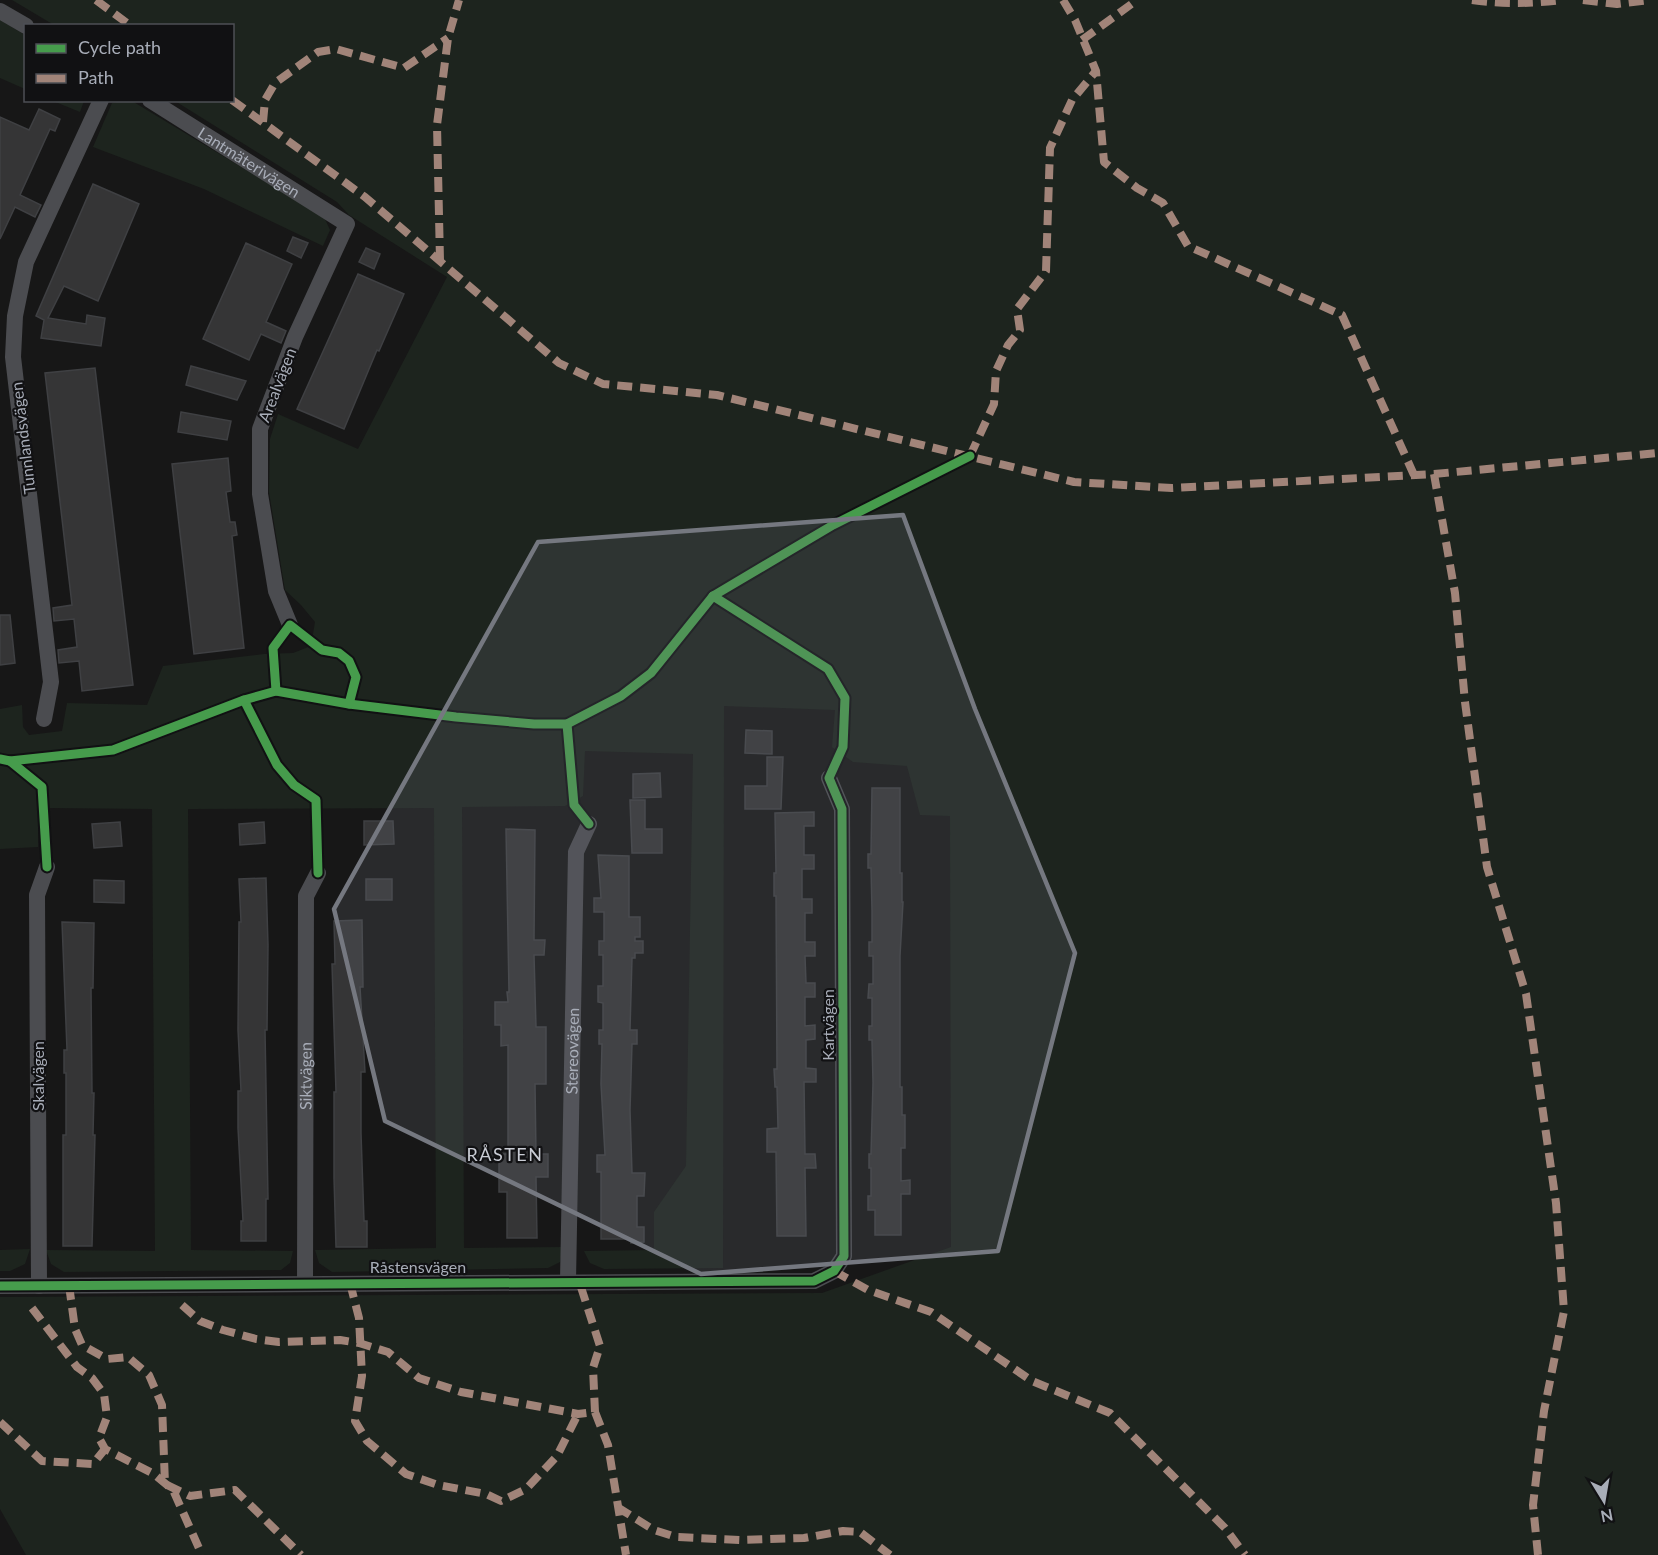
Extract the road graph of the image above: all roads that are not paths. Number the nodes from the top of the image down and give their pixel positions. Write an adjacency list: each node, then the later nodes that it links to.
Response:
1 (0, 11): 2 (street)
2 (24, 25)
3 (100, 102): 7 (street, Tunnlandsvägen)
4 (153, 102): 5 (street, Lantmäterivägen)
5 (347, 224): 6 (street, Arealvägen)
6 (290, 625)
7 (44, 719)
8 (829, 778): 12 (street, Kartvägen)
9 (589, 824): 13 (street, Stereovägen)
10 (47, 867): 16 (street, Skalvägen)
11 (318, 873): 14 (street, Siktvägen)
12 (834, 1271): 13 (street, Råstensvägen)
13 (568, 1281): 14 (street, Råstensvägen)
14 (305, 1282): 16 (street, Råstensvägen)
15 (0, 1286): 16 (street, Råstensvägen)
16 (39, 1286)

